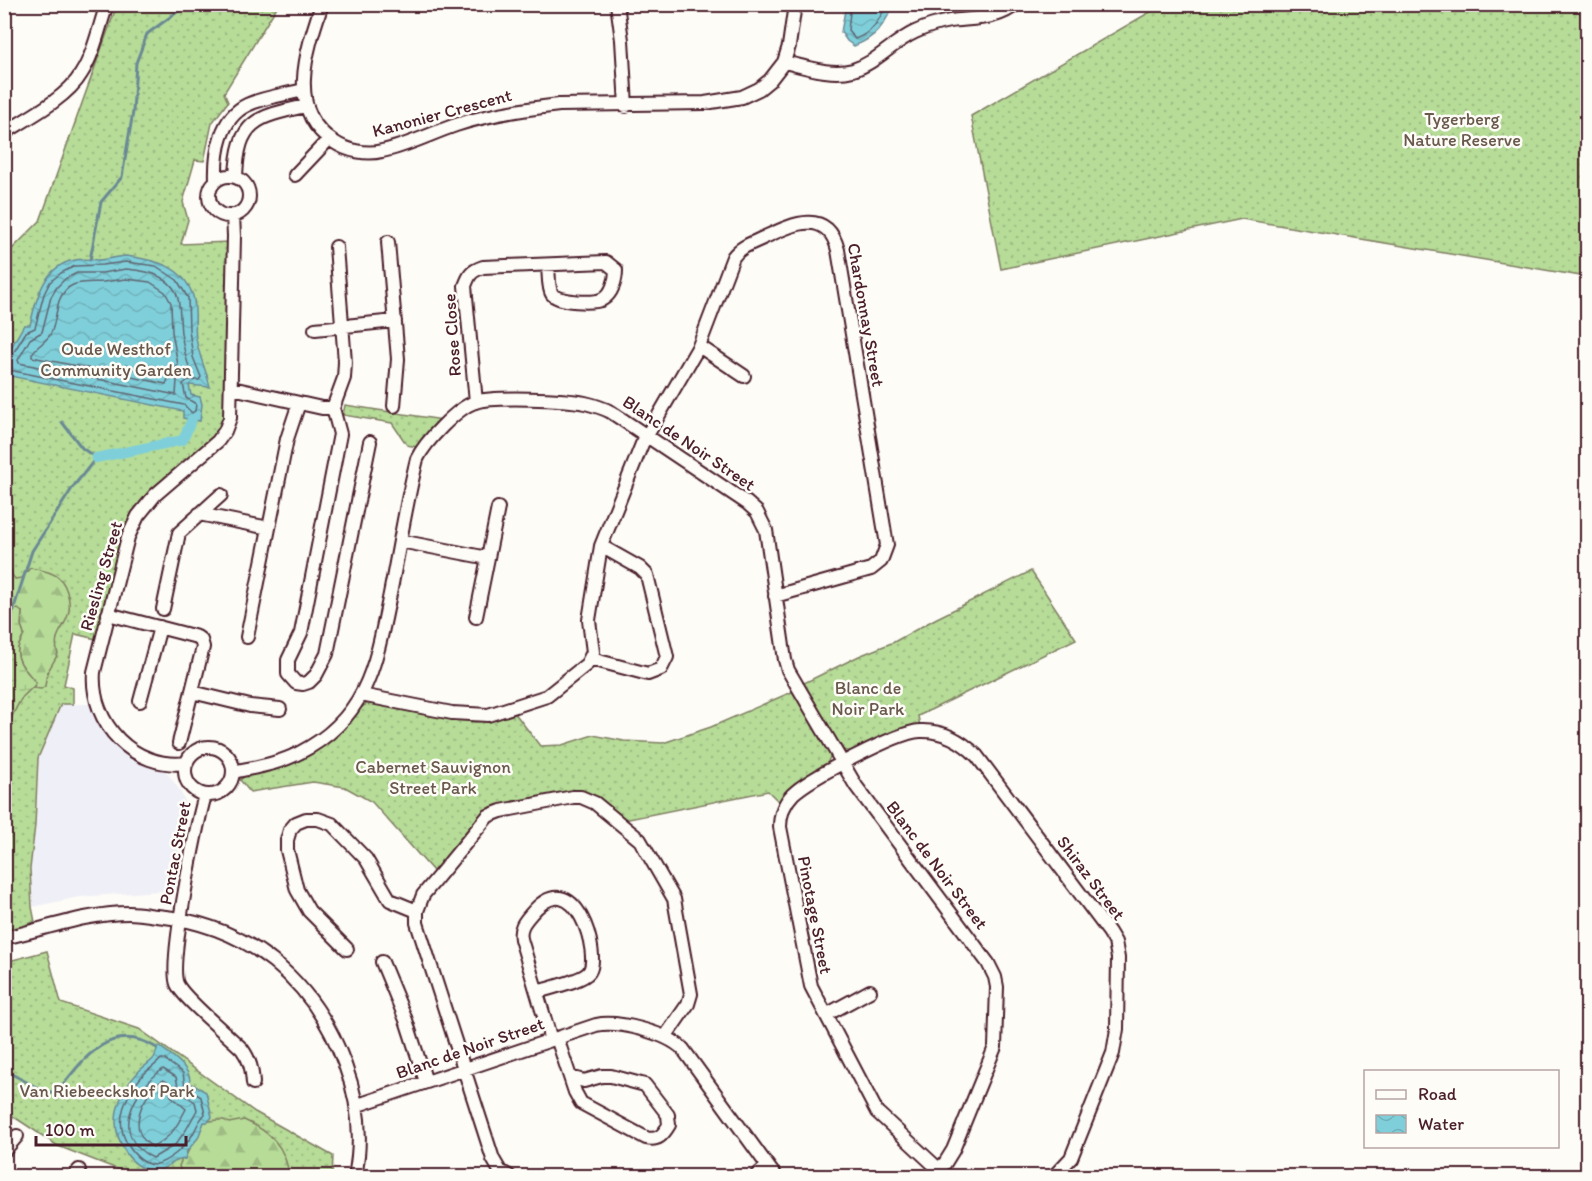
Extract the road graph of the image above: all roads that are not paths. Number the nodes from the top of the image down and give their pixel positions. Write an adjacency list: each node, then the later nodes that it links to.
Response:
1 (107, 4): 10 (street)
2 (322, 4): 7 (street, Kanonier Crescent)
3 (617, 4): 9 (street)
4 (795, 4): 6 (street, Kanonier Crescent)
5 (1016, 4): 6 (street)
6 (784, 62): 9 (street, Kanonier Crescent)
7 (303, 90): 8 (street, Kanonier Crescent); 14 (street)
8 (306, 106): 11 (street, Kanonier Crescent); 13 (street)
9 (626, 106): 11 (street, Kanonier Crescent)
10 (4, 134)
11 (329, 139): 12 (street)
12 (295, 175)
13 (236, 177): 14 (street); 15 (street)
14 (216, 180): 15 (street)
15 (233, 215): 24 (street, Riesling Street)
16 (388, 242): 19 (street)
17 (336, 247): 20 (street)
18 (548, 266): 18 (street, Rose Close); 25 (street, Rose Close)
19 (395, 321): 20 (street); 27 (street)
20 (343, 326): 21 (street); 28 (street)
21 (315, 329)
22 (699, 346): 23 (street); 29 (street, Chardonnay Street); 38 (street, Chardonnay Street)
23 (744, 376)
24 (232, 388): 26 (street); 40 (street, Riesling Street)
25 (476, 402): 29 (street, Blanc de Noir Street); 35 (street)
26 (299, 403): 28 (street); 34 (street)
27 (394, 406)
28 (333, 408): 30 (street)
29 (647, 435): 36 (street, Chardonnay Street); 38 (street, Blanc de Noir Street)
30 (370, 442)
31 (221, 495): 33 (street)
32 (498, 508): 37 (street)
33 (199, 514): 34 (street); 39 (street)
34 (269, 528): 43 (street)
35 (400, 541): 37 (street); 46 (street)
36 (601, 546): 44 (street, Chardonnay Street); 44 (street)
37 (488, 558): 41 (street)
38 (775, 596): 51 (street, Blanc de Noir Street)
39 (163, 609)
40 (108, 614): 42 (street); 50 (street, Riesling Street)
41 (476, 617)
42 (160, 627): 45 (street); 47 (street)
43 (247, 638)
44 (591, 659): 46 (street)
45 (192, 692): 48 (street); 49 (street)
46 (361, 695): 52 (street)
47 (140, 701)
48 (280, 709)
49 (179, 743)
50 (187, 763): 52 (street); 53 (street)
51 (842, 764): 61 (street, Pinotage Street); 72 (street, Blanc de Noir Street); 76 (street, Shiraz Street)
52 (233, 772): 53 (street)
53 (205, 795): 55 (street, Pontac Street)
54 (417, 911): 57 (street); 62 (street); 64 (street)
55 (180, 918): 56 (street); 67 (street, Pontac Street); 68 (street)
56 (4, 938)
57 (346, 949)
58 (382, 962): 66 (street)
59 (537, 992): 59 (street); 63 (street)
60 (870, 992): 61 (street)
61 (826, 1015): 72 (street, Pinotage Street)
62 (665, 1037): 63 (street, Blanc de Noir Street); 71 (street, Blanc de Noir Street)
63 (554, 1039): 64 (street, Blanc de Noir Street); 65 (street)
64 (463, 1069): 66 (street, Blanc de Noir Street); 74 (street)
65 (570, 1077): 65 (street)
66 (426, 1082): 68 (street, Blanc de Noir Street)
67 (253, 1083)
68 (358, 1105): 73 (street)
69 (17, 1136): 70 (street)
70 (4, 1151)
71 (771, 1172): 75 (street)
72 (938, 1174)
73 (355, 1176)
74 (509, 1176)
75 (756, 1176)
76 (1054, 1176)

